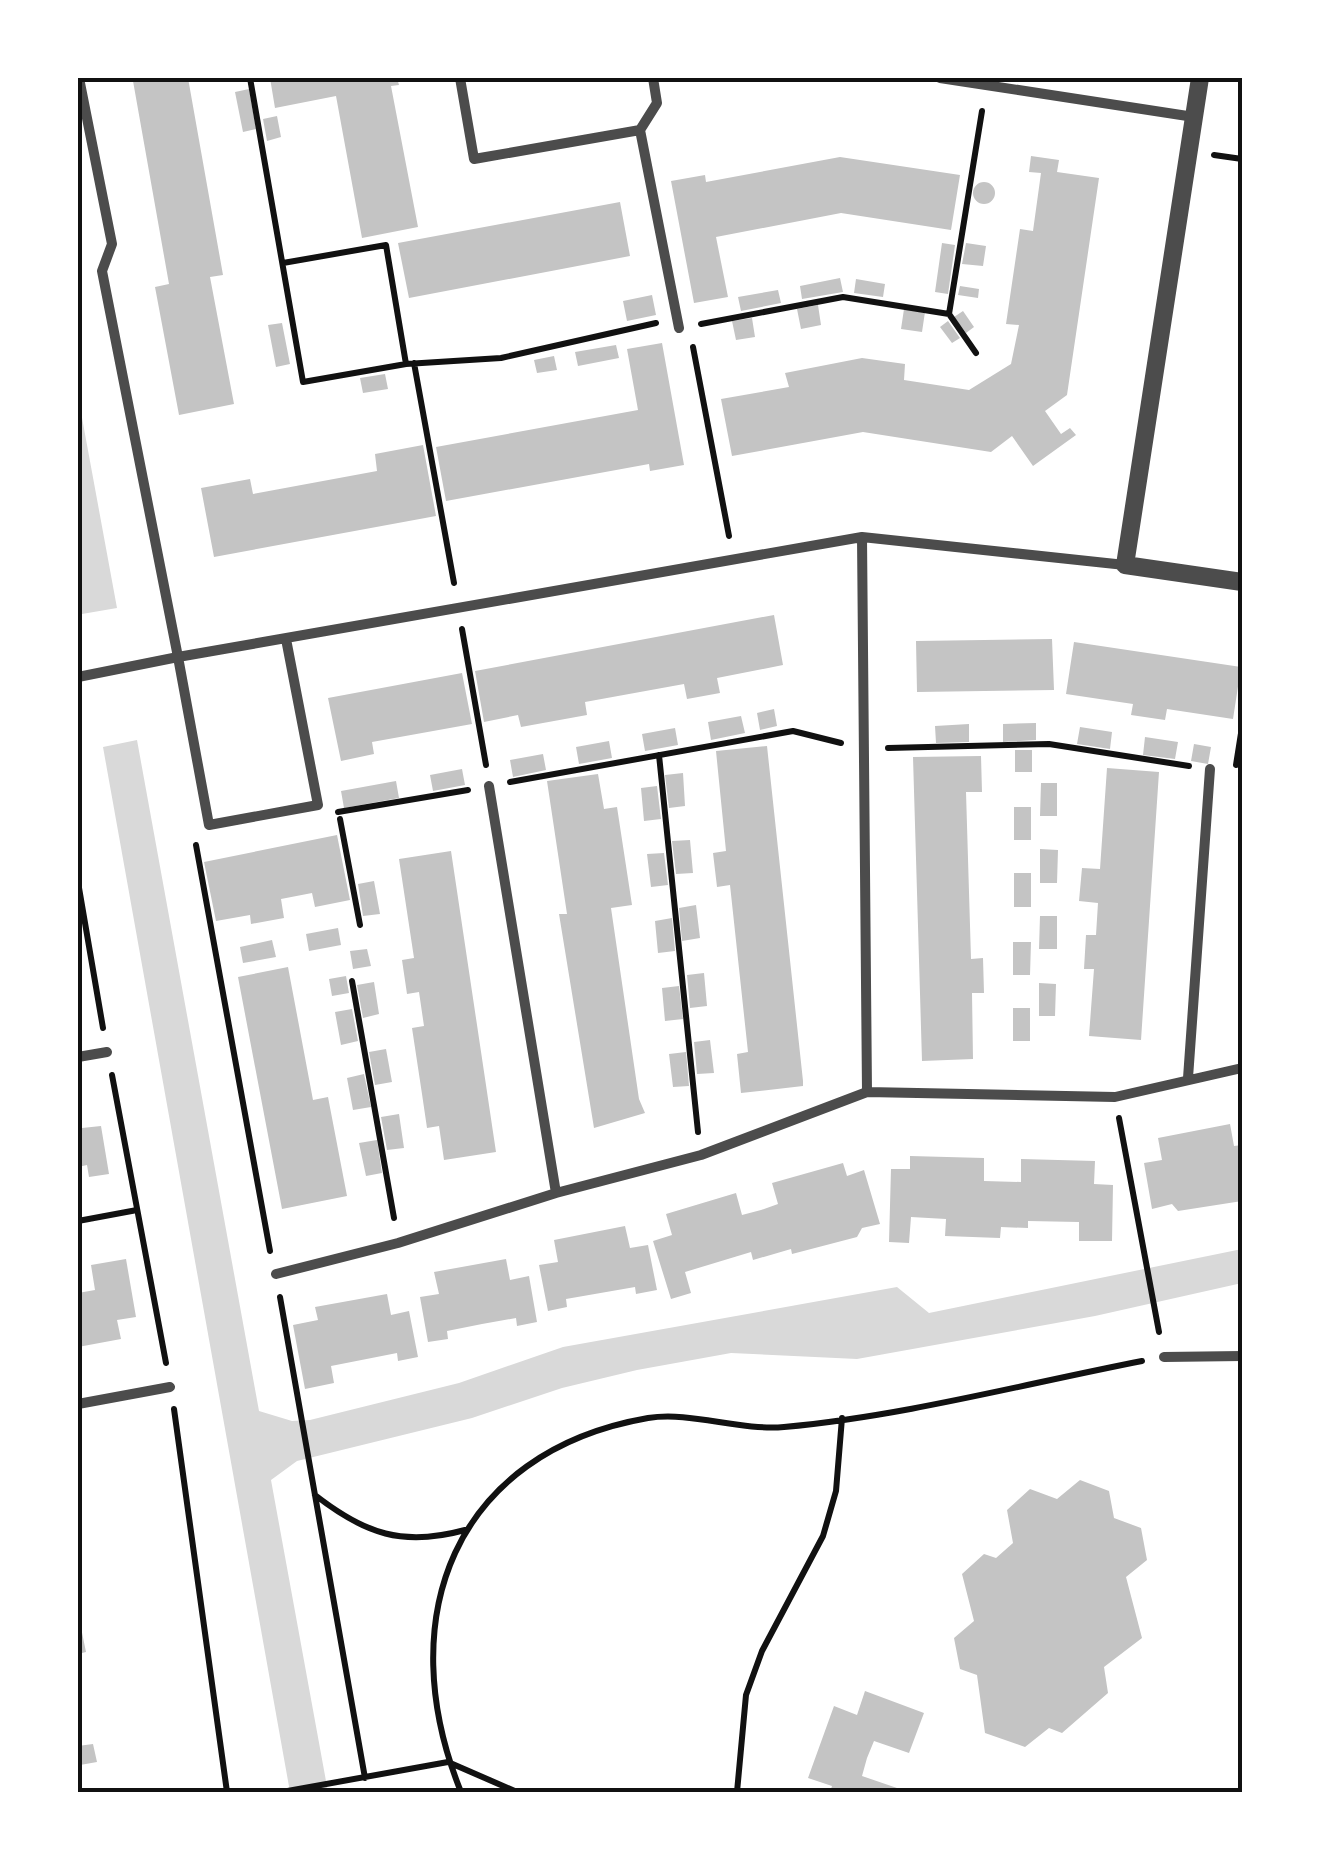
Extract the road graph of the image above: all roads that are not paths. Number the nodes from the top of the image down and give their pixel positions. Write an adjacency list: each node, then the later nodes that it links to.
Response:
1 (79, 78): 13 (street)
2 (460, 78): 7 (street)
3 (653, 78): 7 (street)
4 (940, 78): 6 (street)
5 (1200, 78): 6 (street)
6 (1194, 117): 10 (street)
7 (640, 130): 8 (street)
8 (681, 324)
9 (862, 536): 10 (street); 12 (street); 21 (street)
10 (1125, 565): 11 (street)
11 (1242, 582)
12 (286, 640): 13 (street); 13 (street)
13 (178, 657): 14 (street)
14 (78, 676)
15 (1210, 769): 20 (street)
16 (489, 786): 22 (street)
17 (108, 1052): 18 (street)
18 (78, 1057)
19 (1242, 1068): 20 (street)
20 (1188, 1078): 21 (street)
21 (866, 1092): 22 (street)
22 (556, 1194): 23 (street)
23 (276, 1274)
24 (1242, 1356): 25 (street)
25 (1164, 1357)
26 (170, 1388): 27 (street)
27 (78, 1404)

